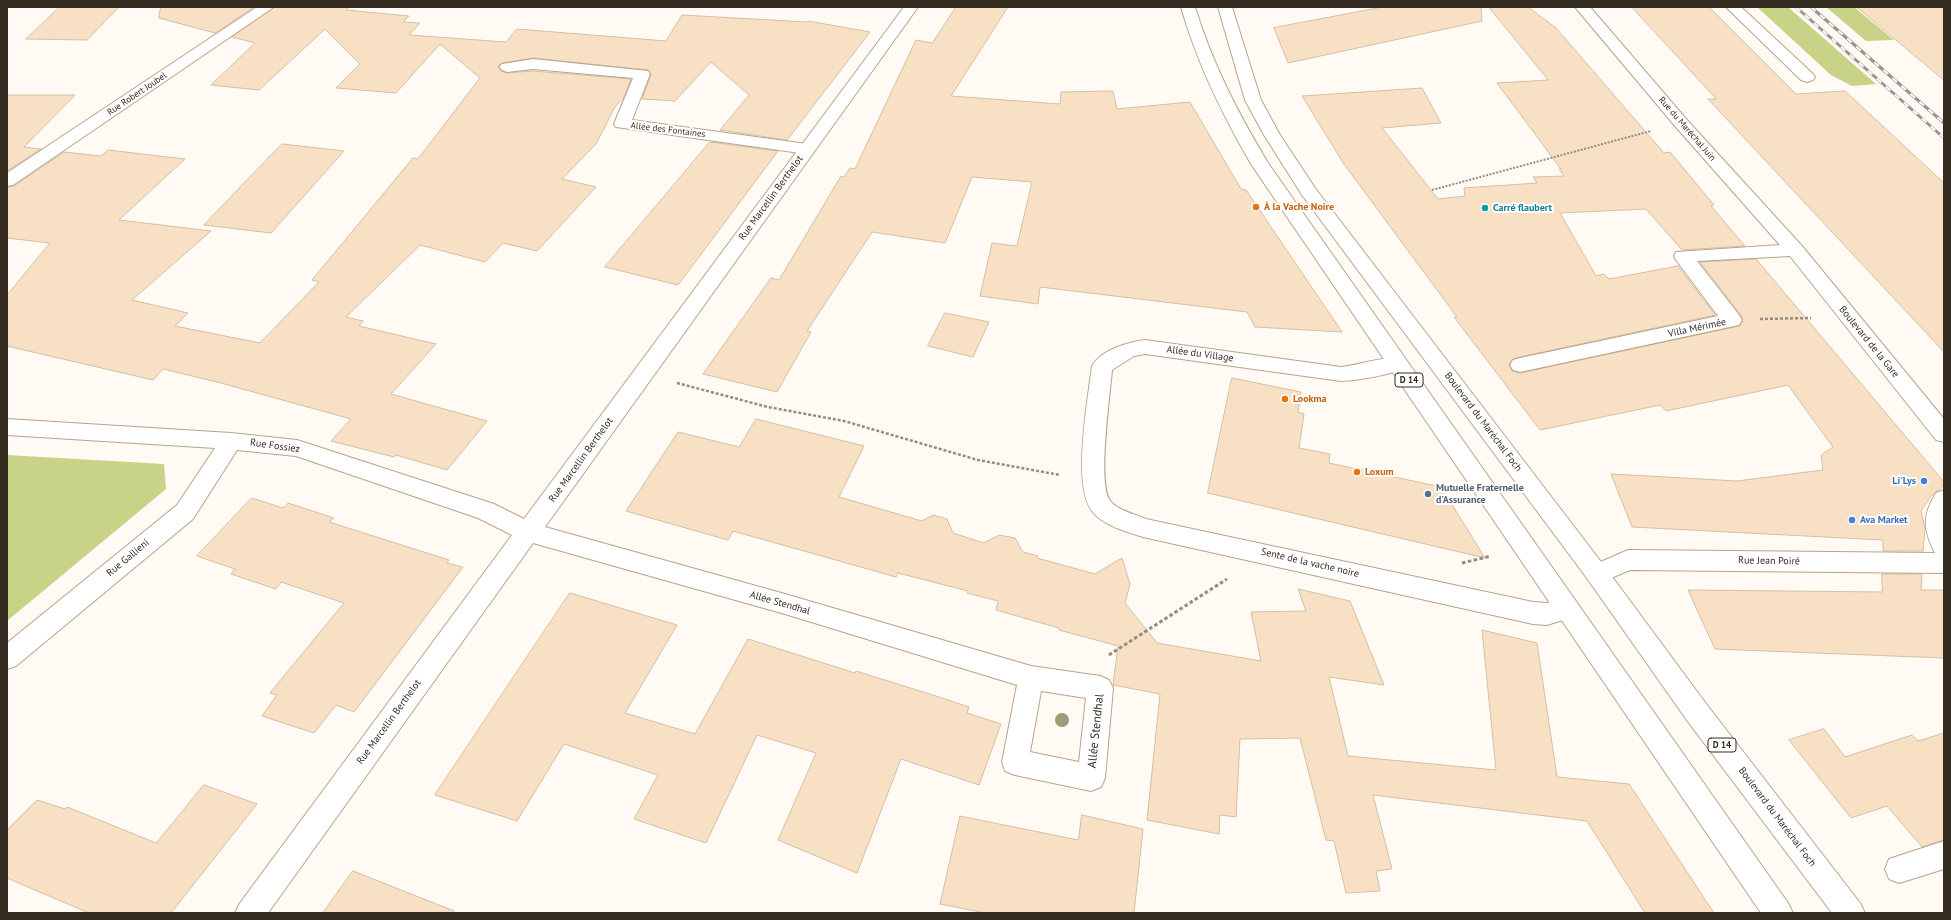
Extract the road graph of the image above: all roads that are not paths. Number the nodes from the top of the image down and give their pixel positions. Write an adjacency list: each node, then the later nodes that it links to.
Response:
1 (267, 7): 10 (street, Rue Robert Joubel)
2 (911, 7): 9 (street, Rue Marcellin Berthelot)
3 (1188, 7): 12 (street, D 14)
4 (1225, 7): 22 (street, Boulevard du Maréchal Foch)
5 (1582, 7): 11 (street, Rue du Maréchal Juin)
6 (1733, 7): 8 (street)
7 (506, 67): 9 (street, Allée des Fontaines)
8 (1807, 77)
9 (807, 149): 19 (street, Rue Marcellin Berthelot)
10 (7, 181)
11 (1795, 250): 13 (street, Villa Mérimée); 15 (street, Boulevard de la Gare)
12 (1398, 364): 17 (street, Allée du Village); 23 (street, D 14)
13 (1520, 365)
14 (7, 428): 16 (street, Rue Fossiez)
15 (1944, 434)
16 (231, 441): 19 (street, Rue Fossiez); 24 (street, Rue Gallieni)
17 (1093, 462): 23 (street, Sente de la vache noire)
18 (1944, 499): 20 (street)
19 (528, 532): 25 (street, Allée Stendhal); 29 (street, Rue Marcellin Berthelot)
20 (1944, 548)
21 (1944, 563): 22 (street, Rue Jean Poiré)
22 (1597, 574): 32 (street, Boulevard du Maréchal Foch / D 14)
23 (1566, 609): 26 (street, D 14)
24 (7, 658)
25 (1031, 678): 25 (street, Allée Stendhal)
26 (1657, 738): 30 (street, D 14); 31 (street, D 14)
27 (1944, 855): 28 (street)
28 (1899, 869)
29 (250, 913)
30 (1778, 913)
31 (1788, 913)
32 (1850, 913)

